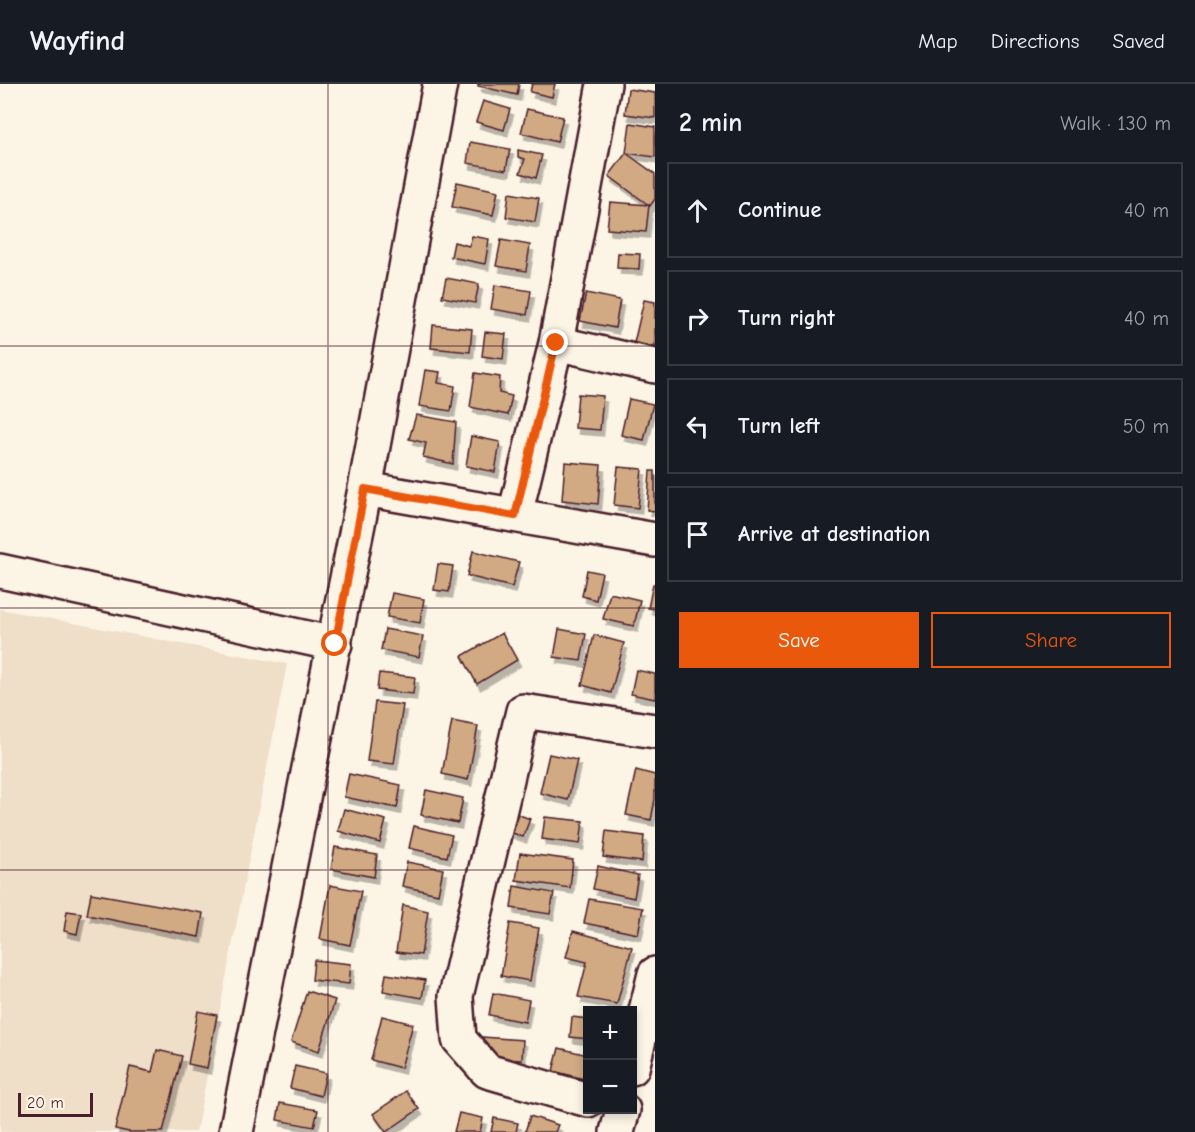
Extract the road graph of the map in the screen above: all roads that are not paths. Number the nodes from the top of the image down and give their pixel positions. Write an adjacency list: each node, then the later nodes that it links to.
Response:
1 (440, 84): 5 (street)
2 (604, 84): 3 (street)
3 (556, 343): 4 (street); 6 (street)
4 (655, 366)
5 (365, 489): 6 (street); 9 (street)
6 (515, 516): 7 (street)
7 (655, 540)
8 (0, 571): 9 (street)
9 (335, 644): 14 (street)
10 (655, 731): 13 (street)
11 (655, 974): 12 (street)
12 (635, 1060)
13 (583, 1100)
14 (236, 1132)

